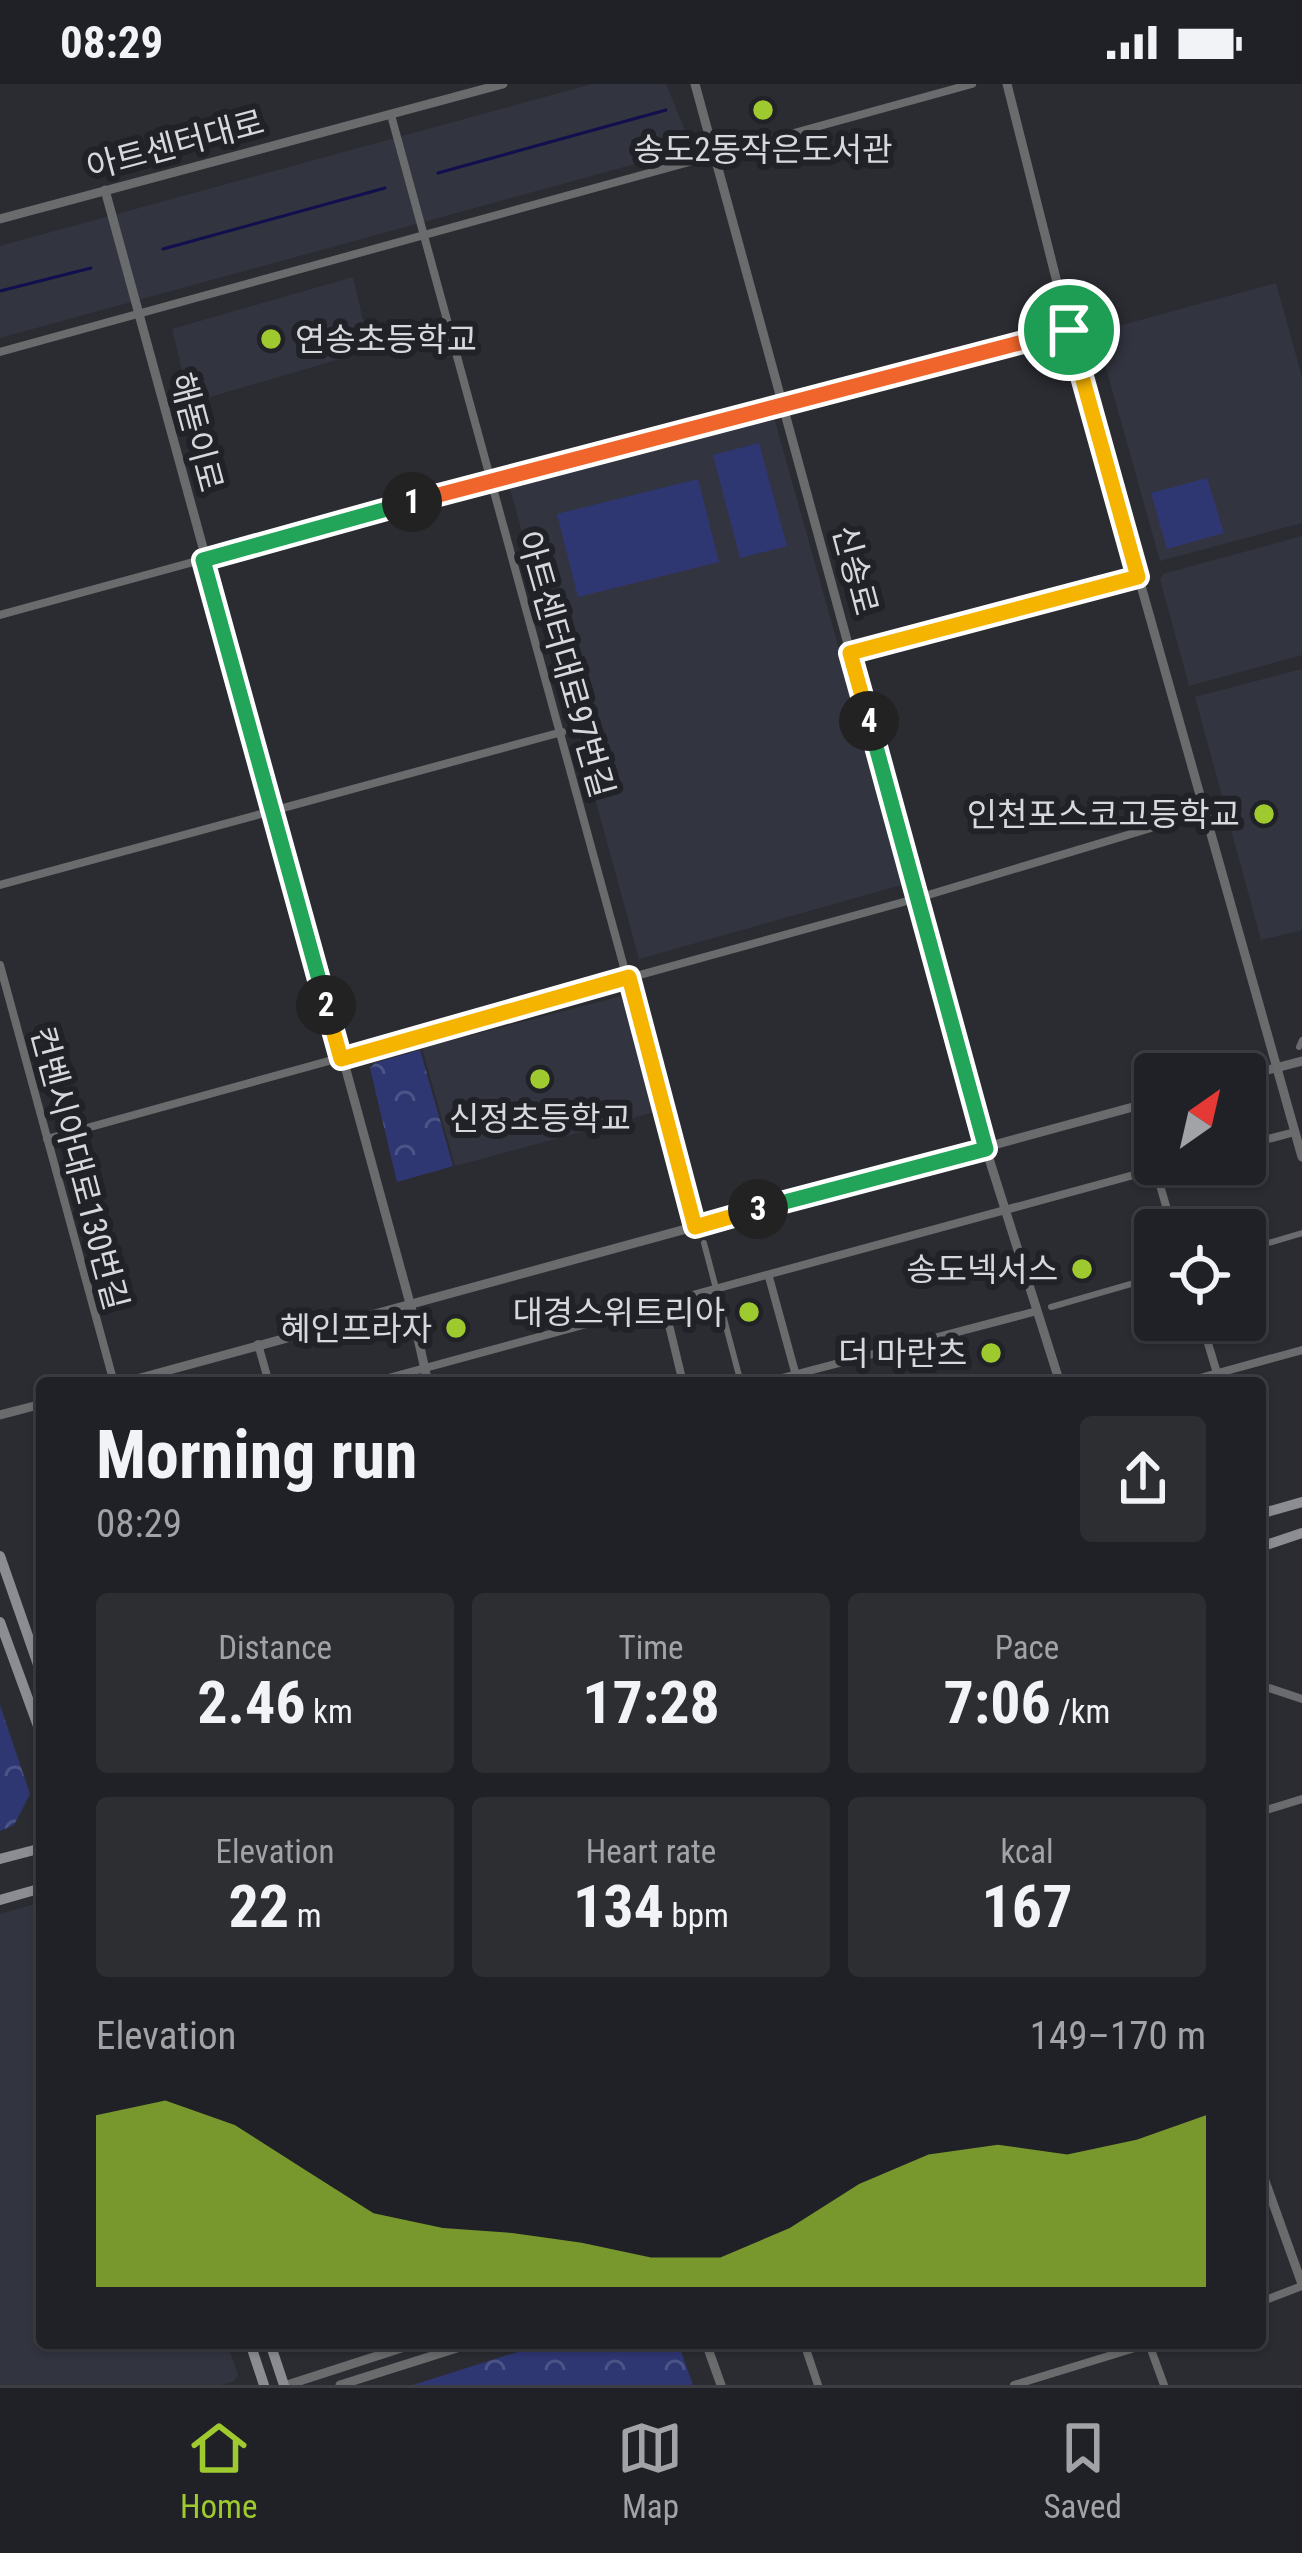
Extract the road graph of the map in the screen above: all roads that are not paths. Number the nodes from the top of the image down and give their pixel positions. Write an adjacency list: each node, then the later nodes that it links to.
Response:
1 (503, 84): 5 (street, 아트센터대로)
2 (695, 84): 6 (street, 신송로)
3 (972, 84): 6 (street)
4 (1007, 84): 11 (street)
5 (391, 115): 7 (street, 아트센터대로); 9 (street, 아트센터대로97번길)
6 (714, 156): 9 (street); 13 (street, 신송로)
7 (104, 190): 8 (street, 아트센터대로); 10 (street, 해돋이로)
8 (0, 219)
9 (424, 233): 10 (street); 14 (street, 아트센터대로97번길)
10 (137, 315): 12 (street); 15 (street, 해돋이로)
11 (1069, 330): 13 (street); 16 (street)
12 (0, 352)
13 (782, 404): 14 (street); 18 (street, 신송로)
14 (489, 481): 15 (street); 19 (street, 아트센터대로97번길)
15 (203, 560): 17 (street); 20 (street, 해돋이로)
16 (1138, 577): 18 (street); 21 (street)
17 (0, 614)
18 (850, 653): 23 (street, 신송로)
19 (562, 732): 20 (street); 25 (street, 아트센터대로97번길)
20 (272, 810): 22 (street); 26 (street, 해돋이로)
21 (1204, 812): 23 (street); 28 (street)
22 (0, 885)
23 (918, 898): 25 (street); 34 (street, 신송로)
24 (0, 964): 32 (street, 컨벤시아대로130번길)
25 (629, 977): 26 (street); 38 (street, 아트센터대로97번길)
26 (341, 1059): 32 (street); 46 (street, 해돋이로)
27 (1302, 1061): 28 (street)
28 (1279, 1067): 29 (street); 31 (street)
29 (1266, 1070)
30 (1134, 1107): 34 (street)
31 (1295, 1132): 33 (street); 35 (street)
32 (47, 1139): 54 (street, 컨벤시아대로130번길)
33 (1266, 1140)
34 (986, 1149): 37 (street, 신송로); 38 (street)
35 (1302, 1157)
36 (1134, 1175): 37 (street)
37 (1005, 1210): 42 (street); 48 (street, 신송로)
38 (695, 1227): 46 (street)
39 (1302, 1233): 41 (street)
40 (704, 1243): 44 (street)
41 (1266, 1244)
42 (769, 1277): 44 (street); 61 (street)
43 (1134, 1282): 47 (street)
44 (716, 1291): 45 (street); 60 (street)
45 (664, 1304): 52 (street); 59 (street)
46 (410, 1307): 50 (street); 52 (street, 해돋이로)
47 (1051, 1307)
48 (1037, 1311): 62 (street); 63 (street, 신송로)
49 (1207, 1341): 53 (street)
50 (258, 1344): 55 (street); 56 (street)
51 (1302, 1350): 53 (street)
52 (424, 1367): 57 (street); 58 (street, 해돋이로)
53 (1217, 1373): 64 (street)
54 (116, 1377)
55 (140, 1377)
56 (267, 1377)
57 (390, 1377)
58 (426, 1377)
59 (682, 1377)
60 (739, 1377)
61 (796, 1377)
62 (804, 1377)
63 (1058, 1377)
64 (1203, 1377)
65 (36, 1405): 66 (street)
66 (0, 1414)
67 (1302, 1502): 68 (main road)
68 (1266, 1512)
69 (1302, 1535): 70 (main road)
70 (1266, 1545)
71 (0, 1556): 73 (main road)
72 (0, 1622): 76 (main road)
73 (36, 1659)
74 (1266, 1687): 75 (street)
75 (1302, 1699)
76 (36, 1721)
77 (1302, 1799): 78 (street)
78 (1266, 1810)
79 (36, 1849): 80 (main road)
80 (0, 1859)
81 (36, 1890): 82 (main road)
82 (0, 1900)
83 (1266, 2184): 84 (street)
84 (1302, 2285): 85 (street)
85 (1266, 2300)
86 (252, 2349): 95 (main road)
87 (272, 2349): 96 (main road)
88 (398, 2349): 96 (street)
89 (454, 2349): 97 (street)
90 (708, 2349): 98 (street)
91 (806, 2349): 99 (street)
92 (1132, 2349): 94 (street)
93 (1152, 2349): 101 (street)
94 (1036, 2382): 100 (street)
95 (264, 2385)
96 (286, 2385)
97 (340, 2385)
98 (721, 2385)
99 (818, 2385)
100 (1014, 2385)
101 (1163, 2385)

